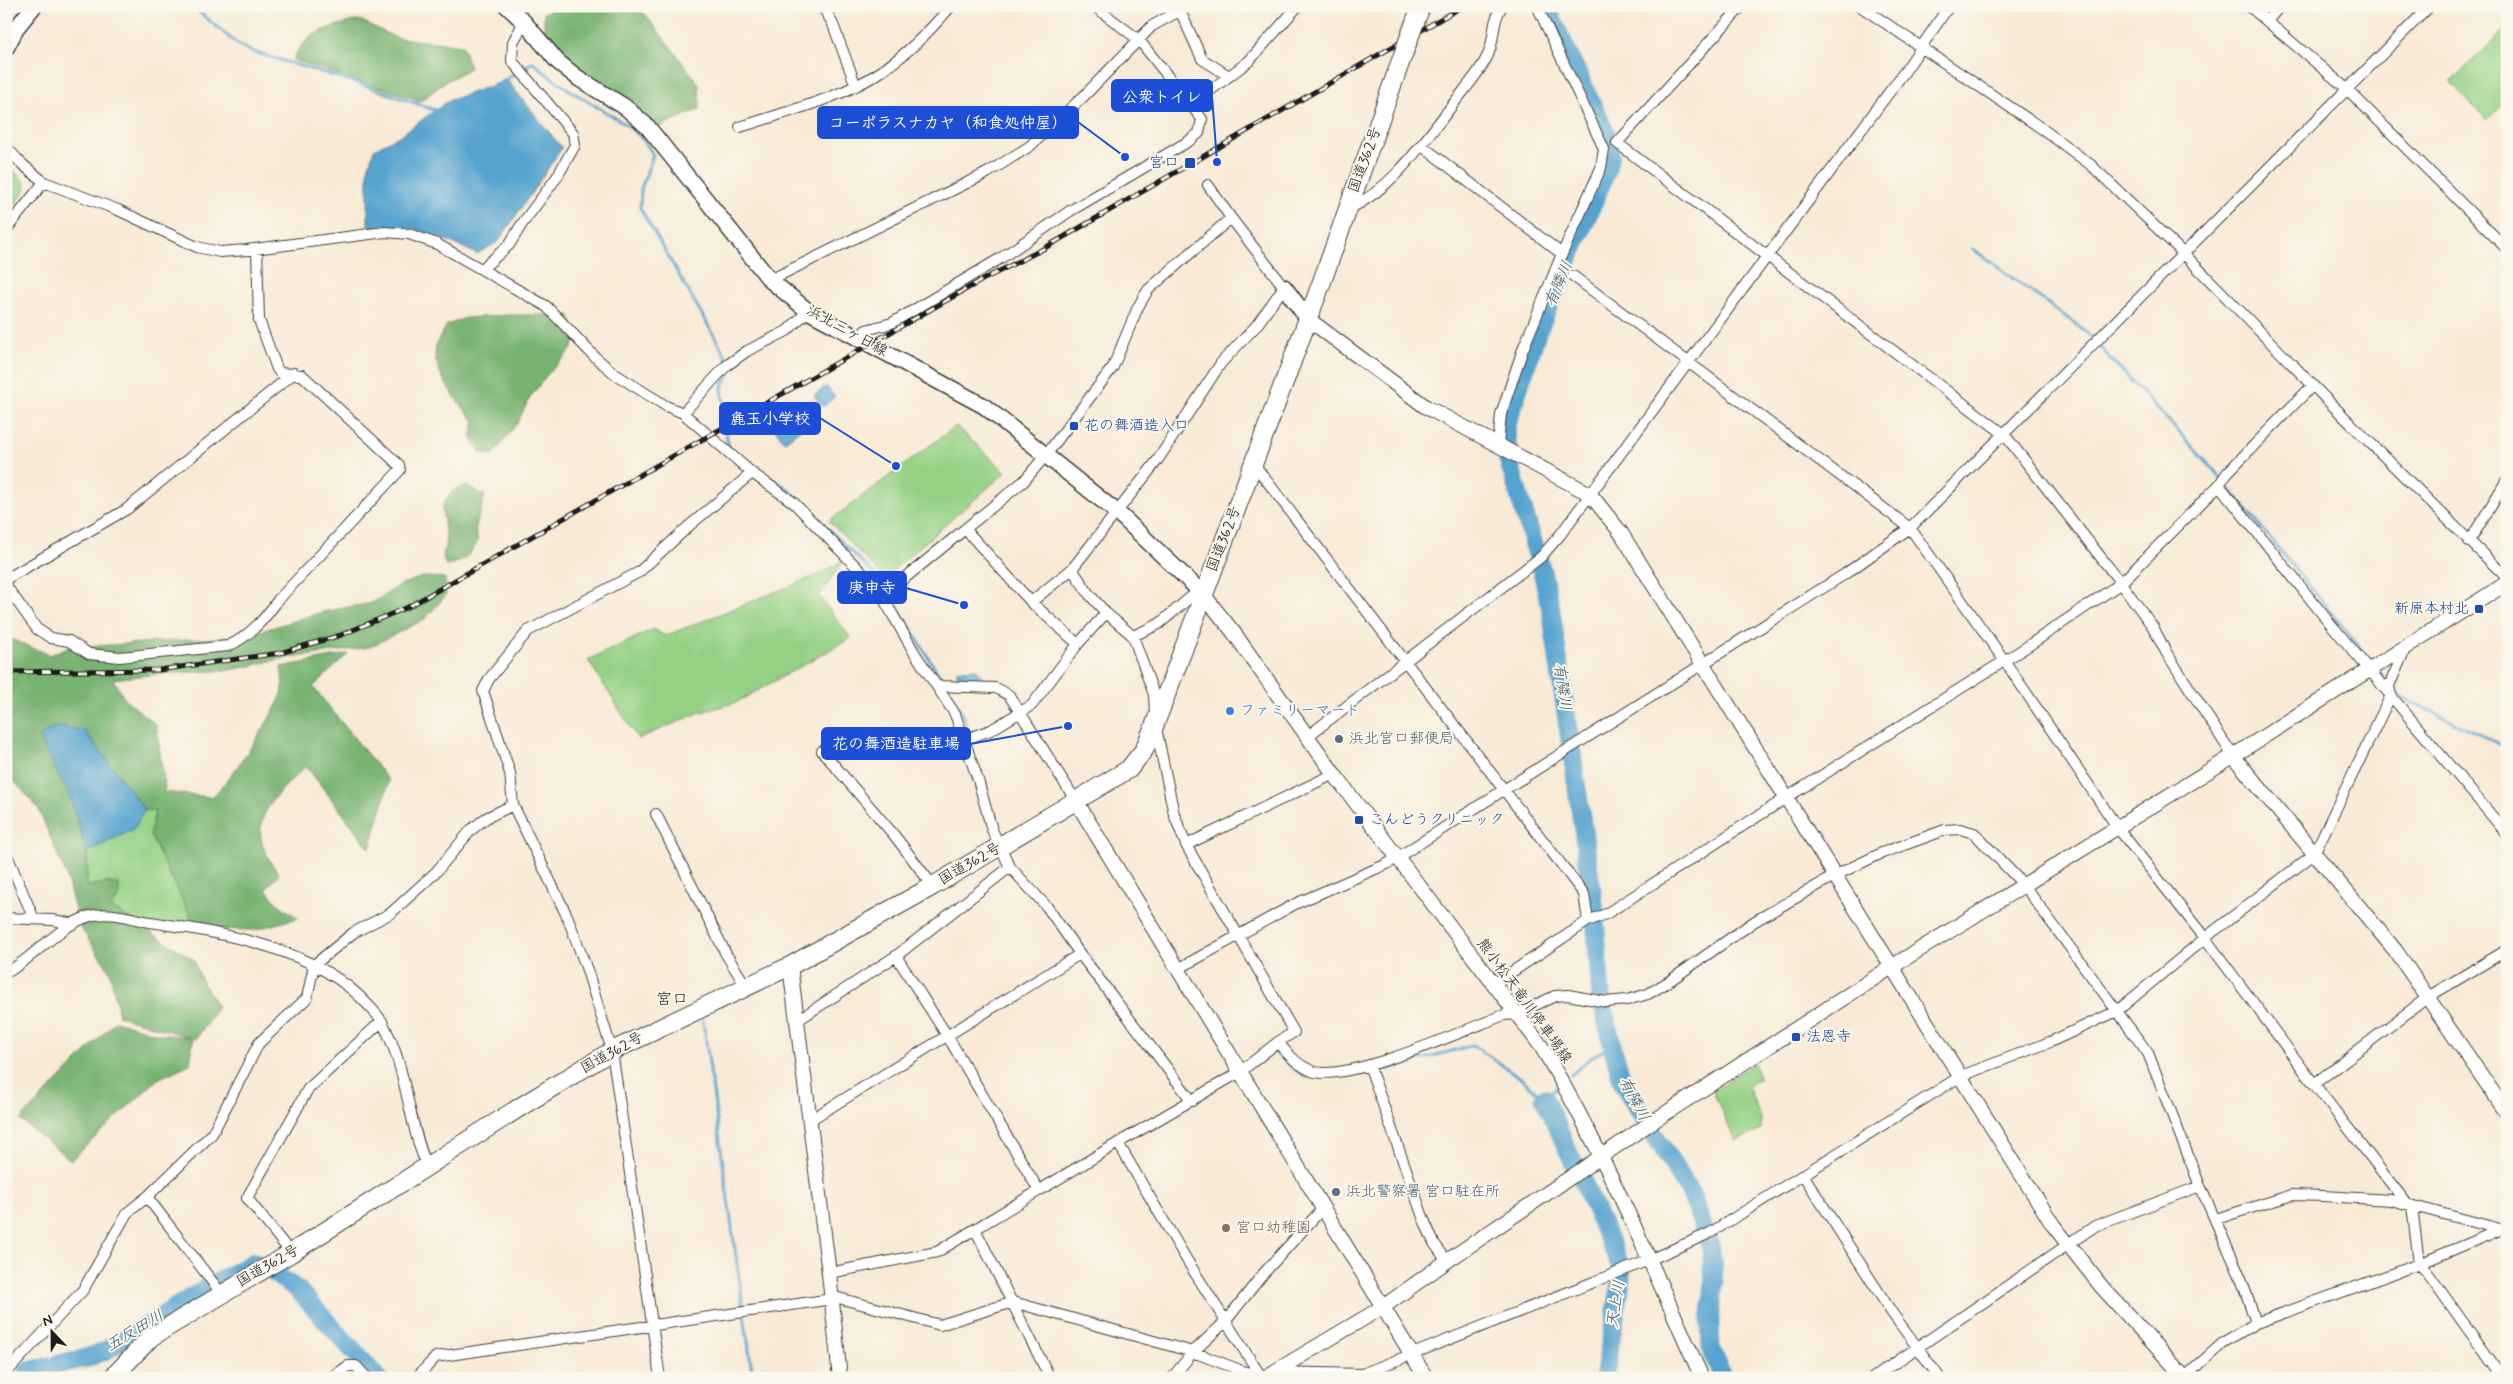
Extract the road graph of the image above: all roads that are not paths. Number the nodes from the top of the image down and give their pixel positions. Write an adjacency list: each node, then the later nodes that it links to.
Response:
1 (34, 6): 21 (main road)
2 (507, 6): 18 (main road, 浜北三ヶ日線)
3 (822, 6): 23 (street)
4 (951, 6): 23 (street)
5 (1094, 6): 19 (street)
6 (1298, 6): 22 (street)
7 (1502, 6): 27 (street)
8 (1537, 6): 28 (street)
9 (1742, 6): 28 (street)
10 (1860, 6): 20 (street)
11 (1949, 6): 20 (street)
12 (2249, 6): 17 (street)
13 (2280, 6): 17 (street)
14 (2430, 6): 24 (street)
15 (1179, 8): 19 (street); 22 (street)
16 (1418, 14): 32 (highway, 国道362号, bridge)
17 (2267, 21): 24 (street)
18 (524, 22): 40 (street); 42 (main road, 浜北三ヶ日線)
19 (1139, 40): 25 (street); 42 (street)
20 (1921, 47): 37 (street); 39 (street)
21 (6, 48)
22 (1229, 76): 25 (street)
23 (856, 86): 26 (street)
24 (2347, 89): 36 (street); 37 (street)
25 (1191, 105): 46 (street)
26 (740, 127)
27 (1421, 145): 32 (street); 38 (street)
28 (1611, 146): 38 (street); 39 (street)
29 (6, 147): 30 (street)
30 (44, 182): 34 (street); 35 (street)
31 (1208, 185): 33 (street)
32 (1348, 209): 45 (highway, 国道362号)
33 (1231, 218): 43 (street); 53 (street)
34 (6, 230)
35 (256, 249): 40 (street); 48 (street)
36 (2507, 249)
37 (2184, 253): 49 (street); 51 (street)
38 (1562, 254): 52 (street)
39 (1768, 256): 47 (street); 51 (street)
40 (482, 269): 50 (street)
41 (1573, 276): 47 (street)
42 (770, 280): 44 (main road, 浜北三ヶ日線)
43 (1284, 287): 45 (main road); 59 (street)
44 (808, 311): 46 (main road, 浜北三ヶ日線); 50 (street)
45 (1308, 319): 52 (street); 54 (highway, 国道362号)
46 (857, 338): 53 (main road, 浜北三ヶ日線)
47 (1688, 362): 58 (street); 60 (street)
48 (294, 373): 65 (street); 68 (street)
49 (2313, 385): 57 (street); 62 (street)
50 (683, 413): 55 (street)
51 (2004, 434): 60 (street); 66 (street)
52 (1502, 447): 58 (street)
53 (1046, 455): 59 (main road, 浜北三ヶ日線); 61 (street)
54 (1254, 463): 70 (highway, 国道362号); 76 (street)
55 (752, 473): 69 (street); 92 (street)
56 (2507, 480): 62 (street)
57 (2219, 484): 66 (street); 79 (street)
58 (1590, 494): 76 (street); 78 (street)
59 (1118, 513): 63 (street); 70 (main road, 浜北三ヶ日線)
60 (1910, 528): 77 (street); 78 (street)
61 (964, 529): 69 (street); 71 (street)
62 (2469, 542): 64 (street)
63 (1072, 569): 71 (street); 72 (street)
64 (2507, 578)
65 (6, 579)
66 (2121, 583): 77 (street); 87 (street)
67 (2507, 583): 75 (street)
68 (6, 586)
69 (884, 592): 80 (street)
70 (1201, 592): 73 (street); 83 (highway, 国道362号); 84 (street, 熊小松天竜川停車場線)
71 (1031, 602): 74 (street)
72 (1106, 613): 73 (street); 74 (street)
73 (1133, 636): 83 (street)
74 (1078, 644): 82 (street)
75 (2406, 646): 79 (street); 81 (street)
76 (1406, 660): 84 (street); 89 (street)
77 (2004, 660): 90 (street); 94 (street)
78 (1702, 665): 89 (street); 90 (street)
79 (2369, 669): 81 (street); 87 (street)
80 (936, 686): 82 (street); 85 (street)
81 (2390, 687): 95 (street); 99 (street)
82 (1021, 712): 85 (street); 91 (street)
83 (1155, 724): 91 (highway, 国道362号); 96 (street)
84 (1308, 736): 88 (street, 熊小松天竜川停車場線)
85 (963, 740): 97 (street)
86 (822, 751): 104 (street)
87 (2233, 756): 94 (street); 99 (street)
88 (1334, 774): 96 (street); 100 (street, 熊小松天竜川停車場線)
89 (1505, 789): 100 (street); 107 (street)
90 (1786, 798): 102 (street); 107 (street)
91 (1076, 801): 97 (highway, 国道362号); 117 (street)
92 (513, 805): 114 (street); 128 (street)
93 (656, 814): 120 (street)
94 (2117, 826): 103 (street); 110 (street)
95 (2507, 834)
96 (1186, 845): 109 (street)
97 (999, 847): 101 (street); 104 (highway, 国道362号)
98 (6, 853): 106 (street)
99 (2314, 854): 110 (street); 121 (street)
100 (1397, 856): 109 (street); 119 (street, 熊小松天竜川停車場線)
101 (1010, 868): 112 (street); 113 (street)
102 (1836, 875): 103 (street); 116 (street); 123 (street)
103 (2023, 884): 116 (street); 122 (street)
104 (933, 886): 115 (highway, 国道362号)
105 (6, 918): 106 (street)
106 (34, 919): 108 (street)
107 (1588, 921): 119 (street)
108 (74, 924): 114 (street); 118 (street)
109 (1238, 934): 117 (street); 127 (street)
110 (2205, 938): 122 (street); 132 (street)
111 (2507, 950): 121 (street)
112 (1080, 954): 126 (street); 133 (street)
113 (896, 956): 124 (street); 126 (street)
114 (314, 964): 125 (street); 142 (street)
115 (790, 966): 120 (highway, 国道362号); 124 (street)
116 (1893, 966): 131 (street); 137 (street)
117 (1178, 969): 130 (street)
118 (6, 974)
119 (1494, 984): 123 (street, 熊小松天竜川停車場線)
120 (747, 988): 128 (highway, 国道362号)
121 (2428, 997): 132 (street); 134 (street)
122 (2116, 1011): 131 (street); 140 (street)
123 (1516, 1014): 129 (street); 137 (street, 熊小松天竜川停車場線)
124 (798, 1020): 135 (street)
125 (382, 1021): 138 (street); 149 (street)
126 (948, 1037): 135 (street); 141 (street)
127 (1278, 1042): 129 (street); 130 (street)
128 (612, 1051): 138 (highway, 国道362号); 160 (street)
129 (1369, 1065): 151 (street)
130 (1240, 1072): 133 (street); 144 (street)
131 (1960, 1076): 139 (street); 148 (street)
132 (2314, 1084): 143 (street)
133 (1192, 1101): 136 (street)
134 (2507, 1113)
135 (810, 1120): 153 (street)
136 (1118, 1143): 141 (street); 158 (street)
137 (1600, 1158): 150 (street, 熊小松天竜川停車場線); 151 (street)
138 (427, 1166): 149 (highway, 国道362号)
139 (1804, 1176): 150 (street); 161 (street)
140 (2200, 1186): 145 (street); 148 (street)
141 (1038, 1189): 147 (street)
142 (147, 1197): 154 (street); 164 (street)
143 (2410, 1205): 145 (street); 146 (street); 152 (street)
144 (1323, 1208): 157 (street); 158 (street)
145 (2216, 1219): 159 (street)
146 (2504, 1228): 152 (street)
147 (975, 1229): 153 (street); 156 (street)
148 (2067, 1244): 161 (street); 178 (street)
149 (291, 1253): 154 (highway, 国道362号)
150 (1649, 1260): 163 (street); 175 (street, 熊小松天竜川停車場線)
151 (1447, 1261): 157 (street)
152 (2419, 1264): 159 (street); 179 (street)
153 (829, 1273): 155 (street)
154 (221, 1292): 166 (highway, 国道362号)
155 (831, 1298): 156 (street); 160 (street); 171 (street)
156 (1013, 1302): 162 (street); 172 (street)
157 (1383, 1307): 163 (street); 165 (street)
158 (1225, 1322): 162 (street); 165 (street)
159 (2256, 1324): 178 (street)
160 (652, 1326): 169 (street); 170 (street)
161 (1918, 1347): 176 (street); 177 (street)
162 (1193, 1352): 165 (street); 173 (street)
163 (1412, 1356): 165 (street); 174 (street)
164 (6, 1373)
165 (1265, 1376)
166 (112, 1378)
167 (331, 1378): 168 (street)
168 (367, 1378)
169 (416, 1378)
170 (660, 1378)
171 (840, 1378)
172 (1050, 1378)
173 (1172, 1378)
174 (1426, 1378)
175 (1702, 1378)
176 (1873, 1378)
177 (1940, 1378)
178 (2185, 1378)
179 (2503, 1378)

